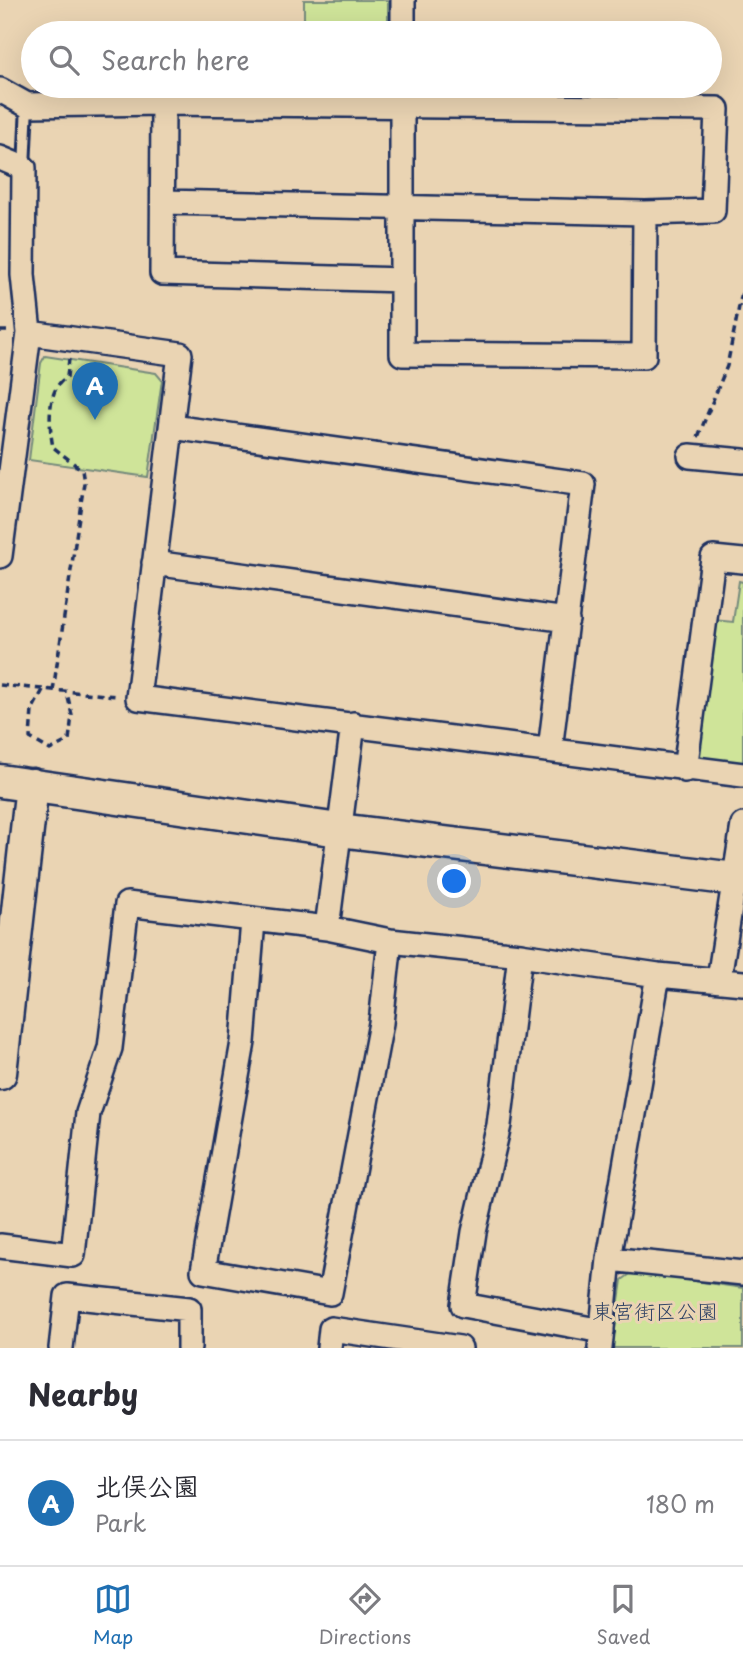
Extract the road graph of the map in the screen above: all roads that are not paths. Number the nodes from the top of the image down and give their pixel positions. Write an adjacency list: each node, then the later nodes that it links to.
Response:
1 (403, 0): 2 (street)
2 (403, 21)
3 (0, 90): 8 (street)
4 (312, 98): 7 (street)
5 (402, 98): 12 (street)
6 (470, 98): 13 (street)
7 (163, 103): 8 (street); 11 (street)
8 (27, 105): 10 (lane)
9 (0, 158): 10 (street)
10 (24, 168): 15 (street)
11 (163, 202): 12 (street); 14 (street)
12 (403, 208): 13 (street); 14 (street)
13 (645, 213): 14 (street)
14 (403, 280)
15 (29, 333): 16 (street); 19 (street)
16 (172, 427): 21 (street); 22 (street)
17 (690, 456): 18 (street)
18 (743, 461)
19 (0, 556)
20 (743, 561): 25 (street)
21 (154, 563): 22 (street); 23 (street)
22 (568, 620): 24 (street)
23 (353, 724): 24 (street); 30 (street)
24 (550, 750): 25 (street)
25 (685, 769): 26 (street)
26 (743, 775)
27 (0, 781): 28 (street)
28 (32, 785): 30 (street); 39 (street)
29 (743, 825): 31 (street)
30 (339, 830): 31 (street); 33 (street)
31 (739, 879): 37 (street)
32 (253, 920): 33 (street); 34 (street); 40 (street)
33 (327, 928): 34 (street)
34 (390, 941): 35 (street)
35 (520, 955): 36 (street); 43 (street)
36 (658, 975): 37 (street); 41 (street)
37 (719, 979): 38 (street)
38 (743, 983)
39 (0, 1073)
40 (0, 1246)
41 (608, 1259): 42 (street); 43 (street)
42 (742, 1266)
43 (601, 1339)
44 (61, 1348): 45 (street)
45 (190, 1348)
46 (329, 1348): 47 (street)
47 (460, 1348)

